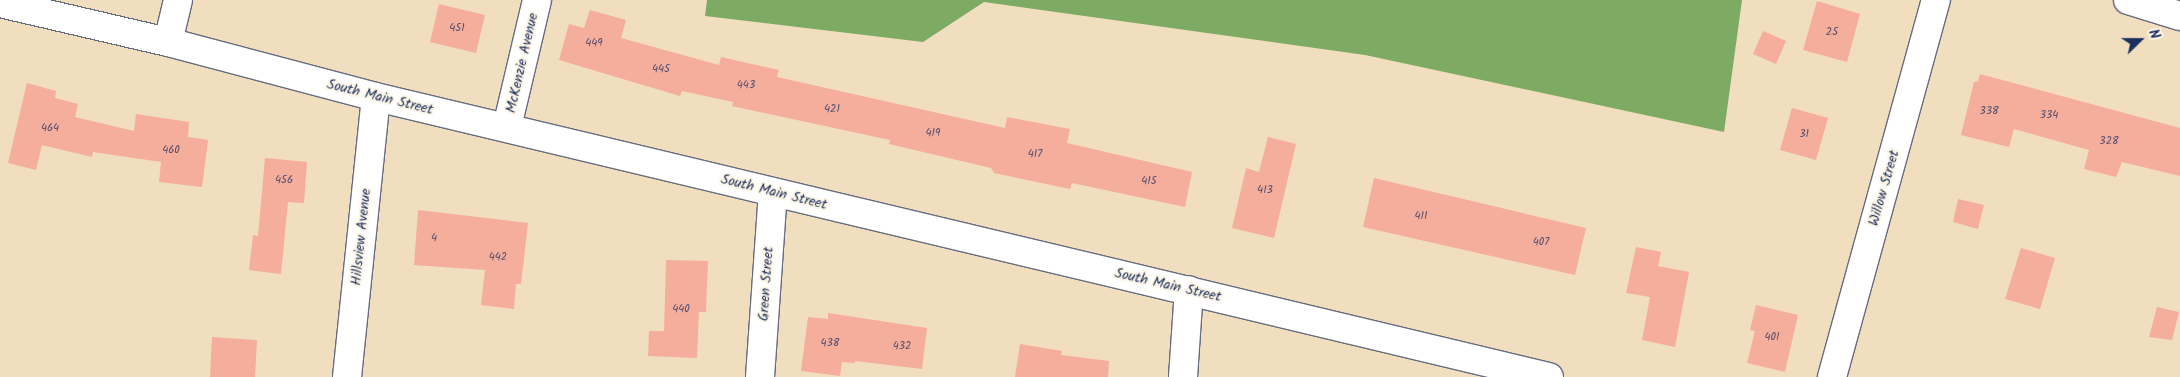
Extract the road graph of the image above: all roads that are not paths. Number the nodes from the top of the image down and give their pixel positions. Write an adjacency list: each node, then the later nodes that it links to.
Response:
1 (178, 0): 7 (street)
2 (537, 0): 9 (street, McKenzie Avenue)
3 (1936, 0): 16 (street, Willow Street)
4 (2128, 0): 6 (street)
5 (0, 3): 7 (street, South Main Street)
6 (2180, 16)
7 (168, 42): 8 (street, South Main Street)
8 (376, 97): 9 (street, South Main Street); 12 (street, Hillsview Avenue)
9 (507, 127): 10 (street, South Main Street)
10 (773, 192): 11 (street, South Main Street); 13 (street, Green Street)
11 (1189, 290): 14 (street); 15 (street, South Main Street)
12 (346, 377)
13 (760, 377)
14 (1183, 377)
15 (1549, 377)
16 (1832, 377)

